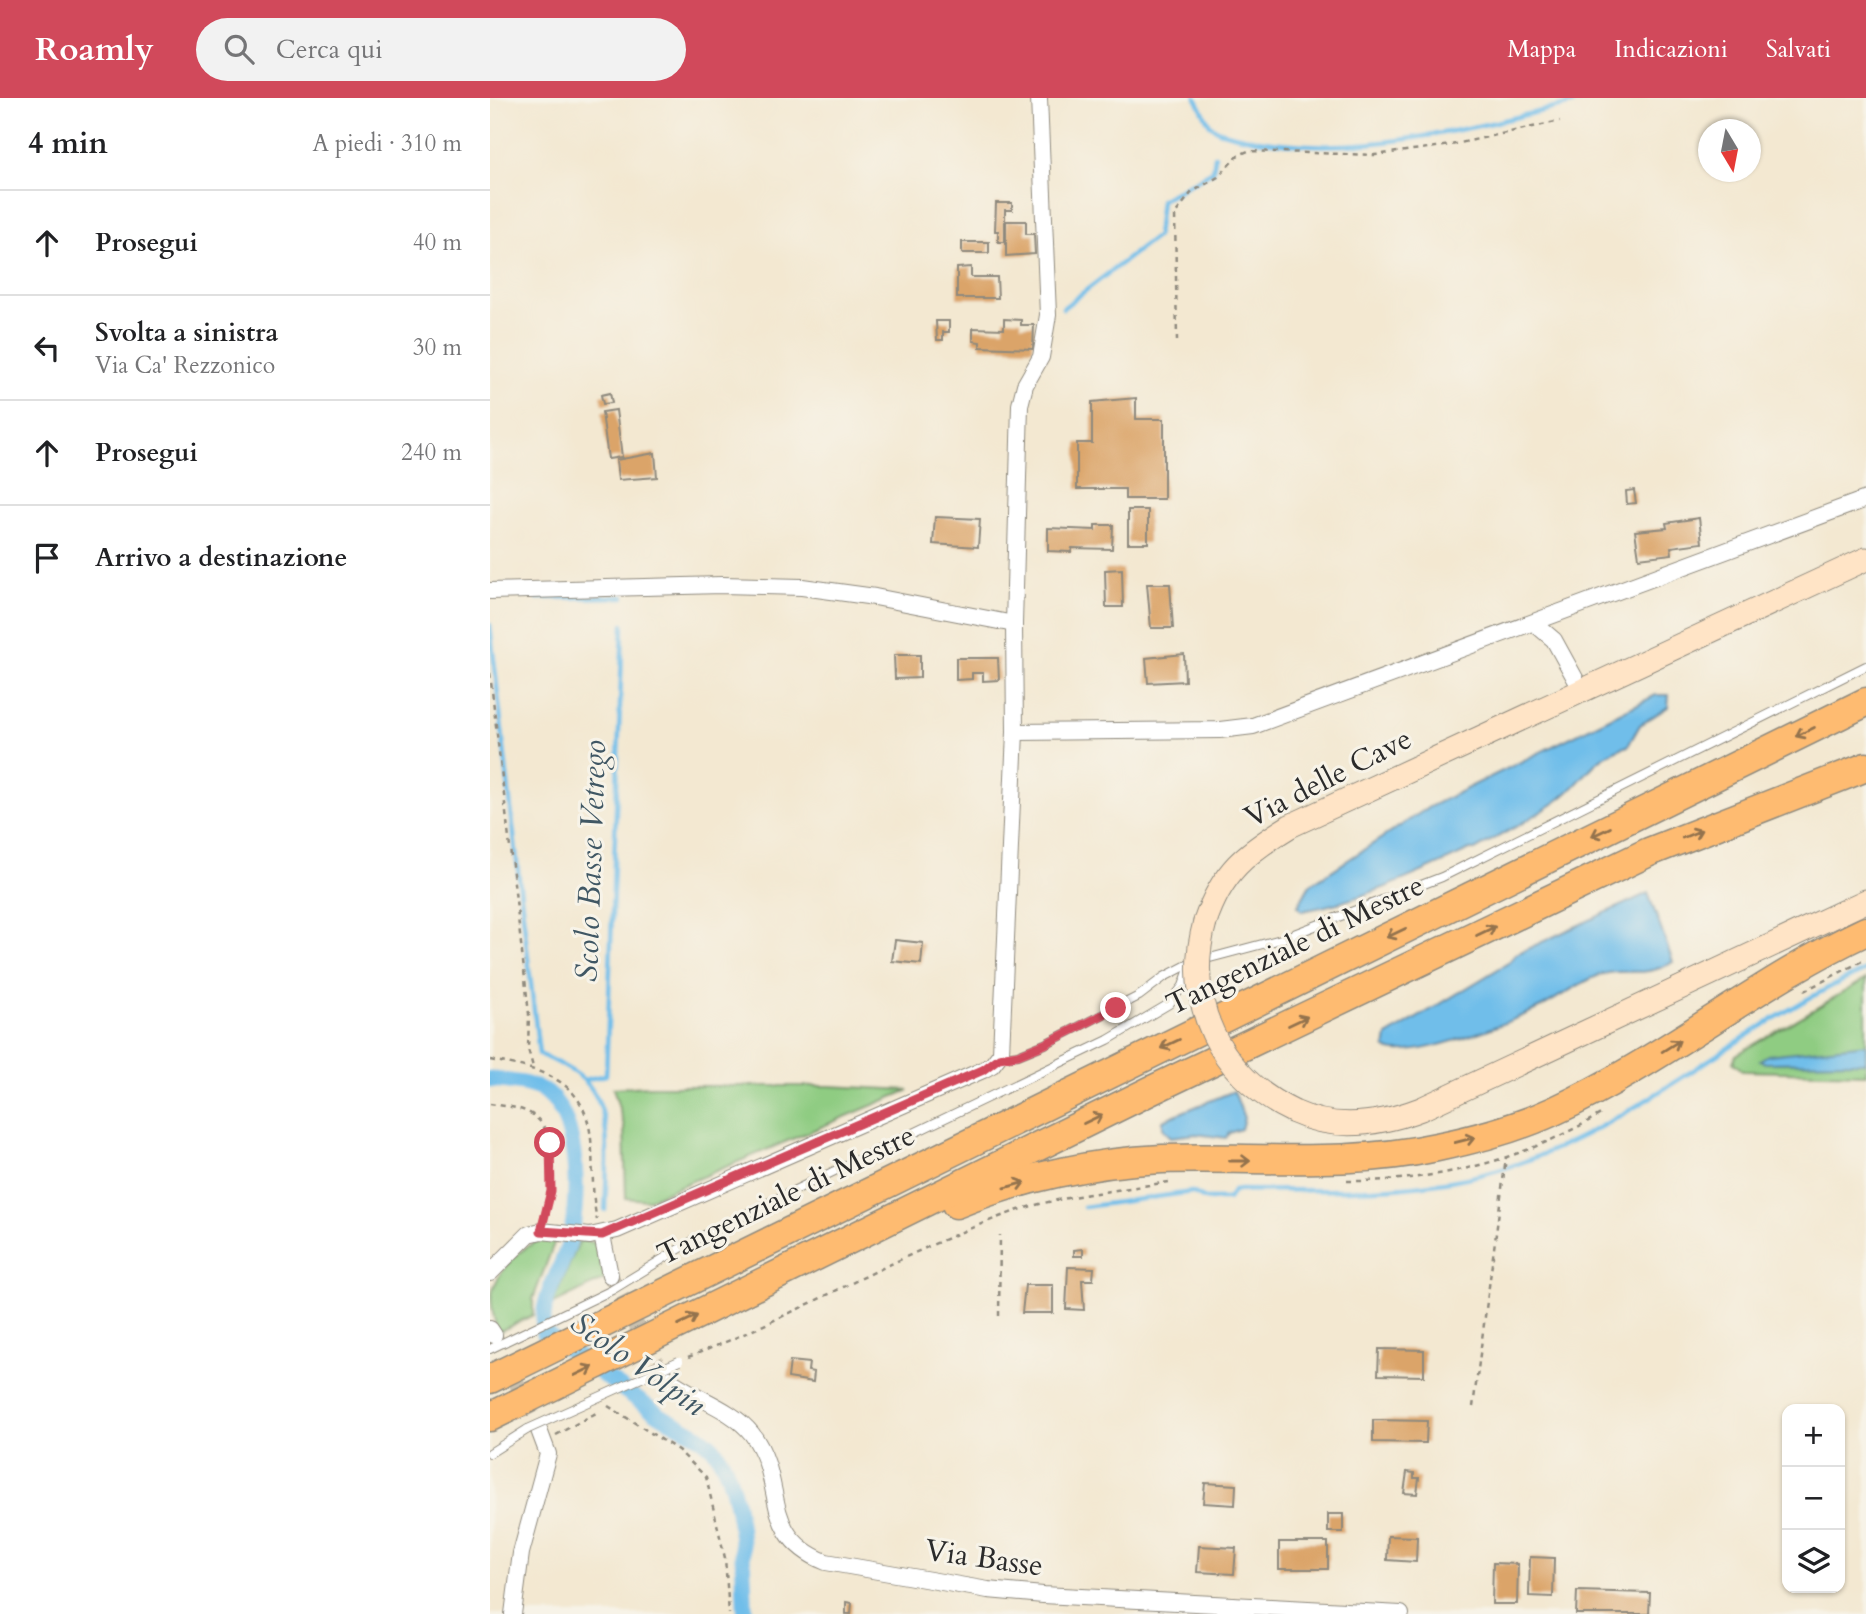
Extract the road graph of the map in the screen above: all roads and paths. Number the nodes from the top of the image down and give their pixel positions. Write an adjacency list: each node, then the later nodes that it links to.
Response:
1 (1040, 98): 8 (street)
2 (1560, 121): 3 (path)
3 (1177, 341)
4 (1866, 499): 7 (street)
5 (1866, 559): 11 (main road, Via delle Cave)
6 (490, 591): 8 (street)
7 (1534, 623): 11 (street); 13 (street)
8 (1014, 624): 13 (street)
9 (1866, 666): 17 (lane)
10 (490, 673): 20 (path)
11 (1582, 691): 15 (main road, Via delle Cave, bridge)
12 (1866, 702): 30 (highway, Tangenziale di Mestre, one-way to 30)
13 (1015, 732): 18 (street)
14 (1866, 767): 28 (highway, one-way to 14)
15 (1866, 901)
16 (1866, 931): 28 (highway, one-way to 16)
17 (1191, 963): 18 (lane); 27 (lane)
18 (999, 1058): 24 (street)
19 (490, 1060): 20 (path)
20 (533, 1067): 24 (path)
21 (490, 1104): 23 (path)
22 (1507, 1160): 34 (path)
23 (545, 1231): 24 (street); 26 (street)
24 (596, 1235): 27 (street)
25 (1000, 1235): 29 (path)
26 (490, 1273)
27 (611, 1283): 30 (lane)
28 (747, 1291): 35 (highway, one-way to 28)
29 (999, 1315)
30 (499, 1344): 33 (highway, Tangenziale di Mestre)
31 (679, 1361): 36 (lane, bridge)
32 (662, 1374): 40 (street, Via Basse)
33 (490, 1379)
34 (1473, 1407)
35 (490, 1417)
36 (537, 1433): 37 (lane); 38 (street); 39 (path)
37 (490, 1453)
38 (513, 1614)
39 (729, 1614)
40 (1401, 1614)

